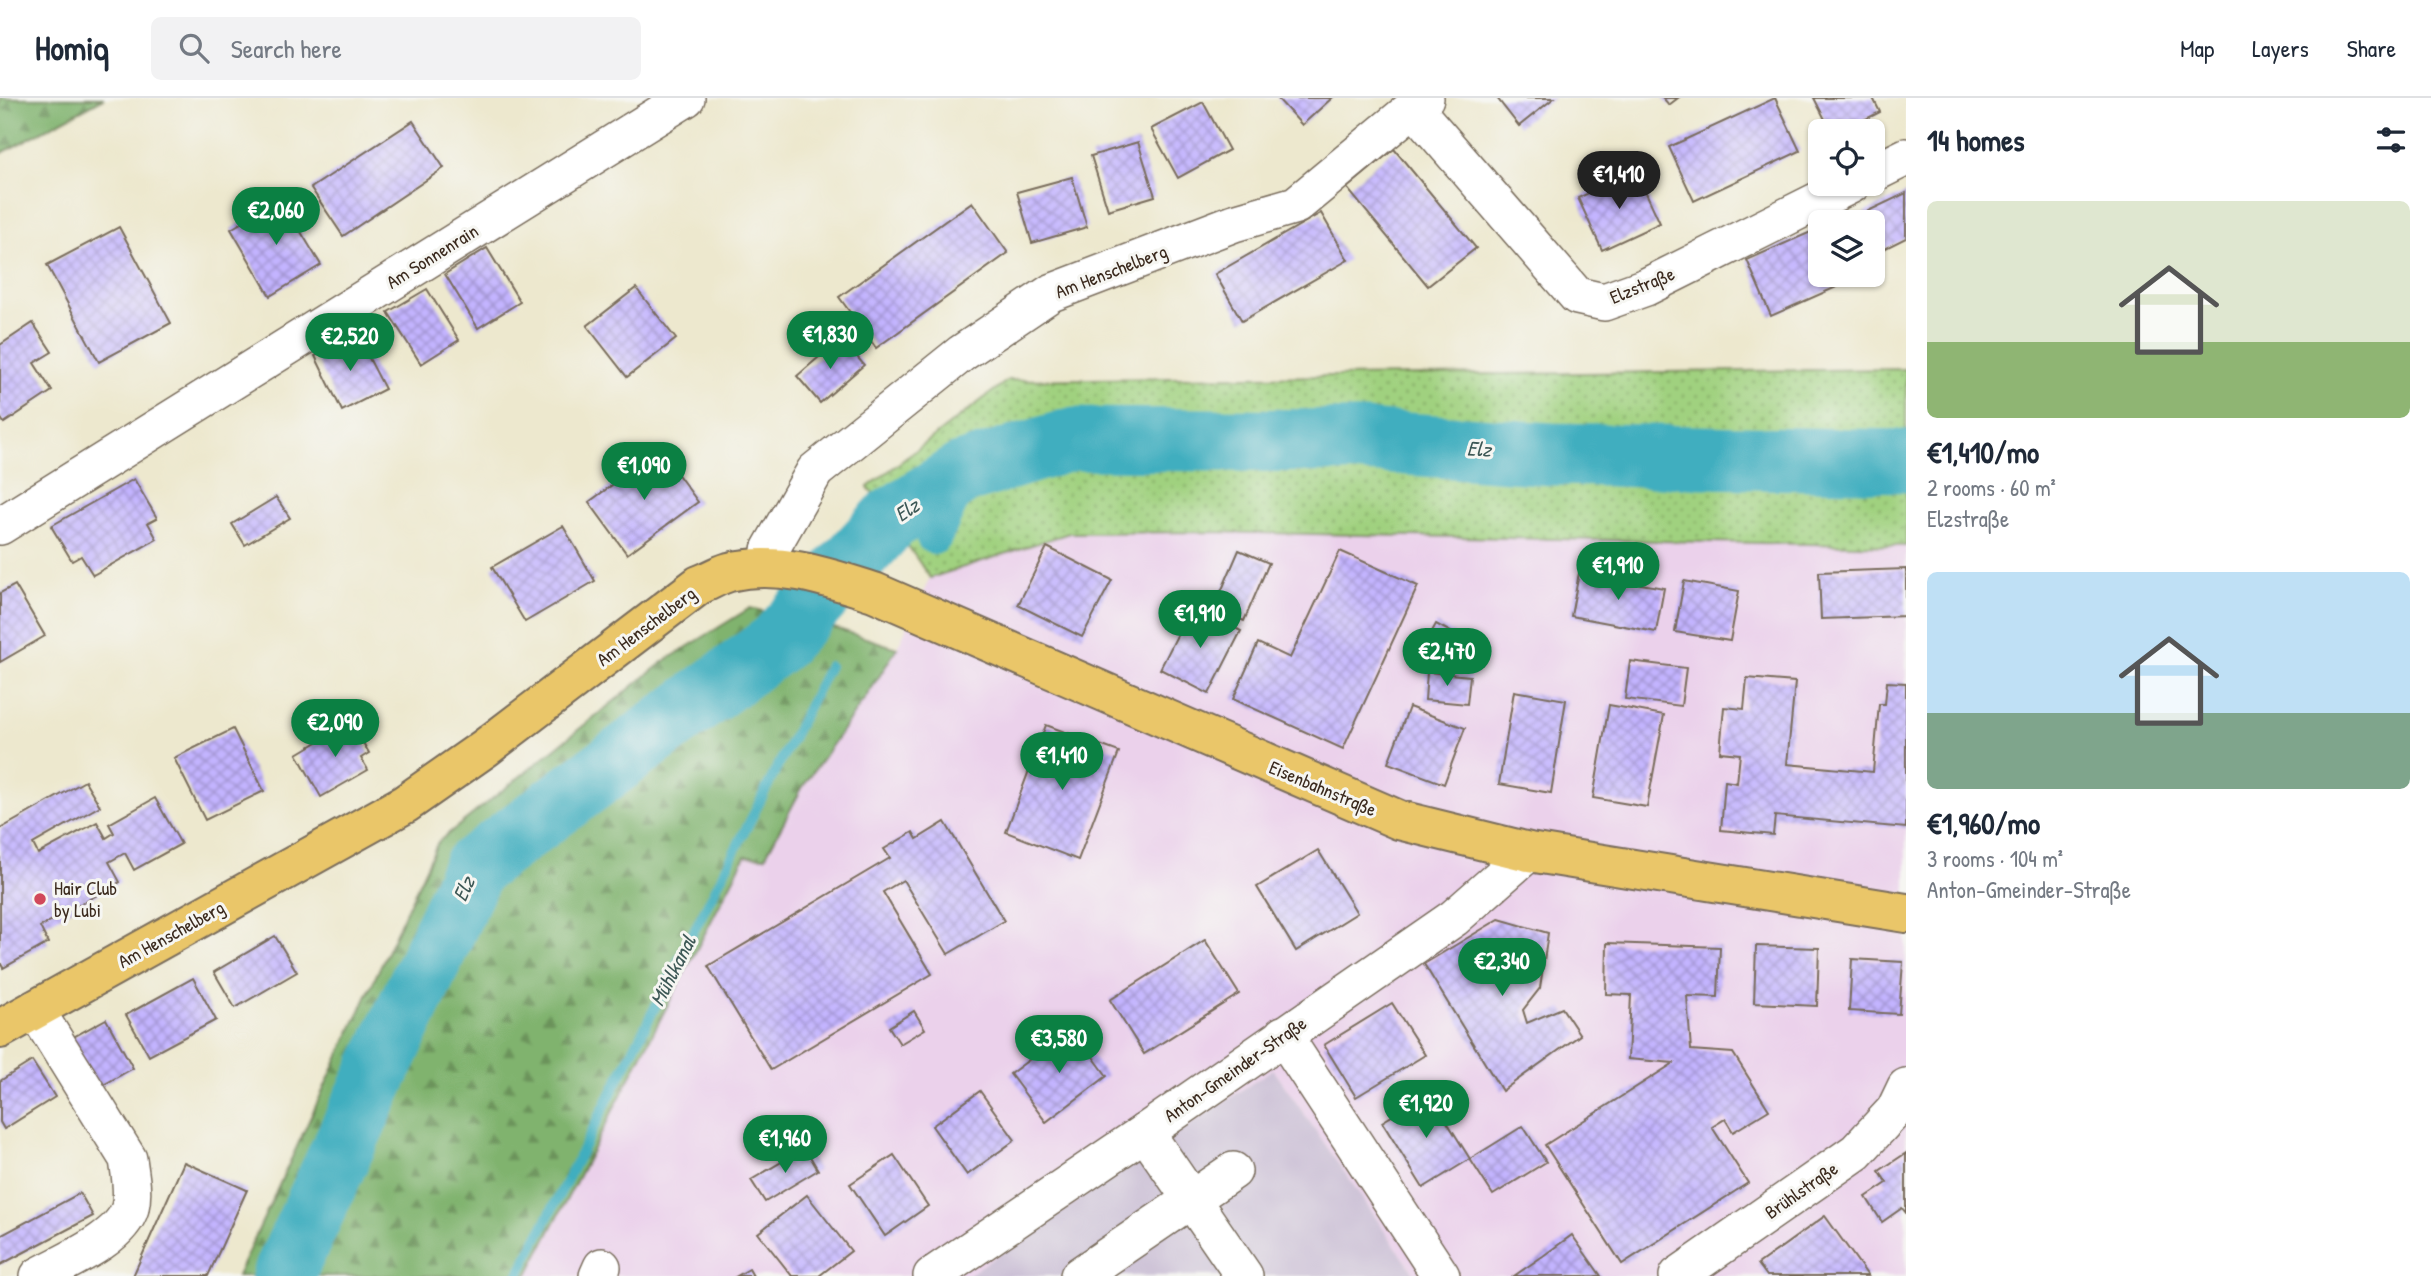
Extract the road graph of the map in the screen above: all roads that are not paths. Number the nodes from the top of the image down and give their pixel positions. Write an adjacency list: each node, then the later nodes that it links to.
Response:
1 (686, 98): 6 (street, Am Sonnenrain)
2 (1420, 103): 5 (street, Elzstraße); 7 (street, Am Henschelberg)
3 (1906, 157): 4 (street)
4 (1885, 168)
5 (1828, 196)
6 (0, 526)
7 (788, 570): 8 (main road, Eisenbahnstraße); 10 (main road, Am Henschelberg)
8 (1529, 852): 9 (main road, Eisenbahnstraße); 12 (street, Anton-Gmeinder-Straße)
9 (1906, 914)
10 (35, 1009): 11 (main road, Am Henschelberg); 17 (street)
11 (0, 1029)
12 (1283, 1035): 14 (street, Anton-Gmeinder-Straße); 21 (street)
13 (1906, 1087): 22 (street, Brühlstraße)
14 (1145, 1132): 16 (street); 18 (street, Anton-Gmeinder-Straße)
15 (1233, 1171): 16 (street)
16 (1191, 1199): 19 (street); 20 (street)
17 (39, 1276)
18 (932, 1276)
19 (1079, 1276)
20 (1244, 1276)
21 (1441, 1276)
22 (1678, 1276)

